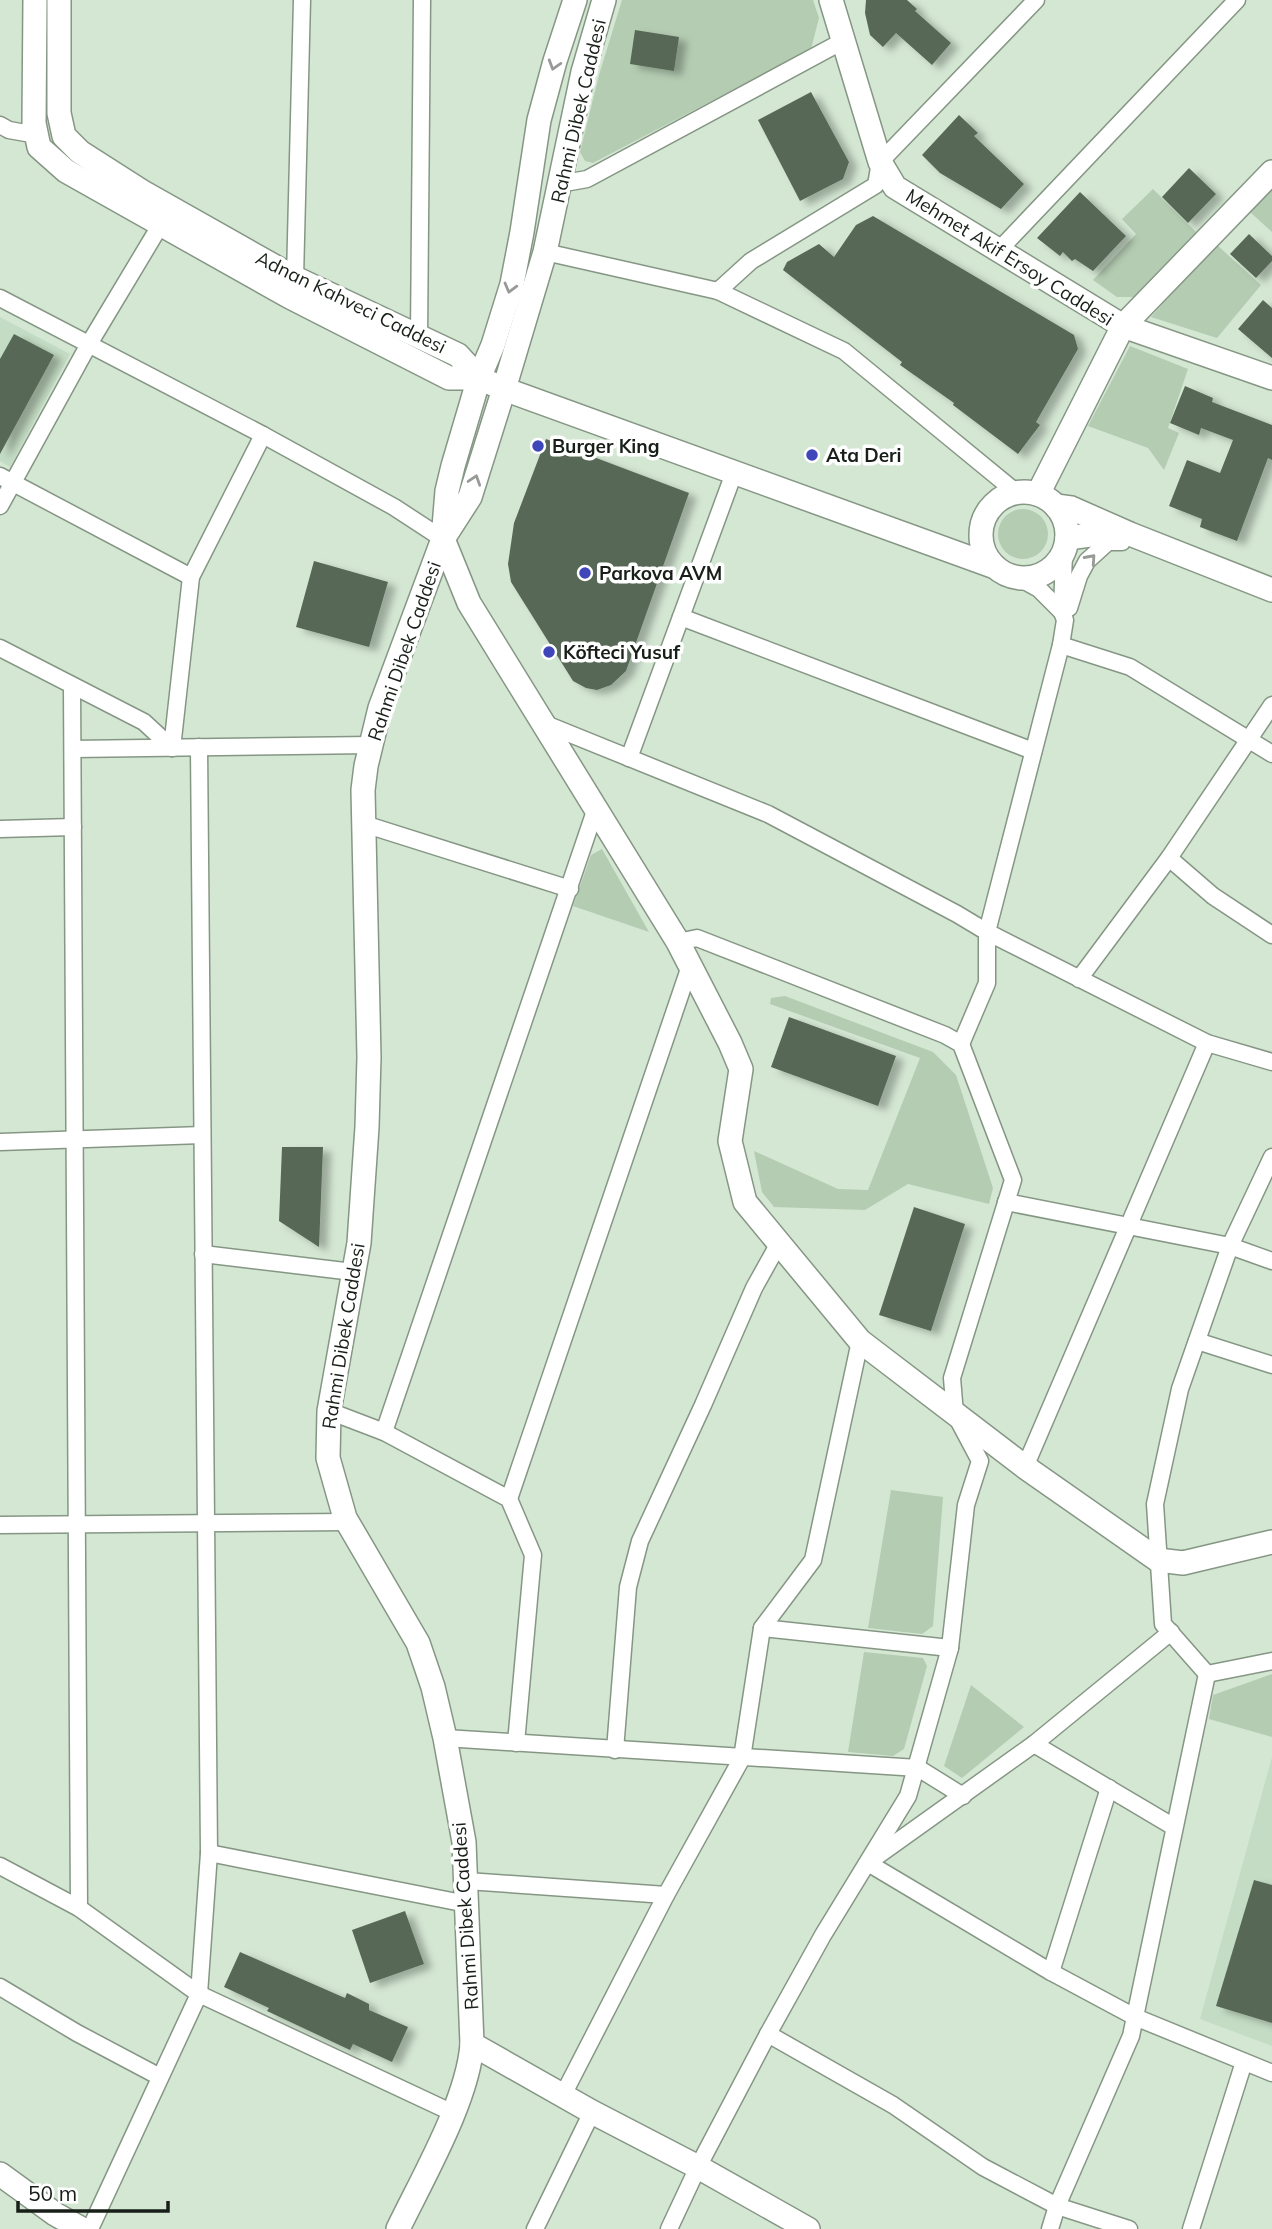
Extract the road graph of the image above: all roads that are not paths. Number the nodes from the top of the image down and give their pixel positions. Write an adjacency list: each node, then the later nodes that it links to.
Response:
1 (35, 0): 12 (street)
2 (59, 0): 19 (street, Adnan Kahveci Caddesi)
3 (302, 0): 19 (street)
4 (422, 0): 23 (street)
5 (575, 0): 25 (street, Rahmi Dibek Caddesi, one-way to 25)
6 (604, 0): 15 (street, Rahmi Dibek Caddesi)
7 (831, 0): 10 (street, Mehmet Akif Ersoy Caddesi)
8 (1036, 0): 13 (street)
9 (1237, 0): 17 (street)
10 (843, 41): 13 (street, Mehmet Akif Ersoy Caddesi); 15 (street)
11 (0, 125): 12 (street)
12 (37, 135): 16 (street)
13 (880, 162): 17 (street, Mehmet Akif Ersoy Caddesi); 20 (street)
14 (1272, 173): 22 (street)
15 (559, 184): 18 (street, Rahmi Dibek Caddesi)
16 (161, 224): 24 (street); 25 (street)
17 (999, 250): 22 (street, Mehmet Akif Ersoy Caddesi)
18 (545, 252): 20 (street); 27 (street, Rahmi Dibek Caddesi)
19 (295, 278): 23 (street, Adnan Kahveci Caddesi)
20 (718, 291): 31 (street)
21 (0, 298): 24 (street)
22 (1123, 326): 26 (street, Mehmet Akif Ersoy Caddesi); 31 (street)
23 (419, 336): 25 (street, Adnan Kahveci Caddesi)
24 (89, 344): 28 (street); 30 (street)
25 (480, 378): 27 (street, Adnan Kahveci Caddesi); 35 (street, Rahmi Dibek Caddesi)
26 (1272, 378)
27 (504, 389): 29 (street, Adnan Kahveci Caddesi); 35 (street, Rahmi Dibek Caddesi, one-way to 27)
28 (263, 435): 35 (street); 40 (street)
29 (734, 472): 38 (street, Adnan Kahveci Caddesi); 44 (street)
30 (6, 479): 32 (street); 40 (street)
31 (1037, 497): 33 (street); 34 (street); 36 (street)
32 (0, 506)
33 (981, 529): 38 (street); 39 (street)
34 (1130, 534): 36 (street); 37 (street)
35 (443, 539): 49 (street); 51 (street, Rahmi Dibek Caddesi)
36 (1066, 545): 41 (street); 43 (street)
37 (1156, 545): 42 (street); 43 (street, one-way to 37)
38 (935, 546): 39 (street, Adnan Kahveci Caddesi)
39 (995, 567): 41 (street)
40 (191, 577): 53 (street)
41 (1019, 578): 43 (street)
42 (1272, 590)
43 (1063, 616): 45 (street)
44 (681, 617): 55 (street); 57 (street)
45 (1061, 645): 50 (street); 55 (street)
46 (0, 648): 47 (street)
47 (72, 686): 53 (street); 54 (street)
48 (1272, 705): 50 (street)
49 (543, 723): 57 (street); 58 (street)
50 (1250, 738): 56 (street); 62 (street)
51 (371, 745): 52 (street); 59 (street, Rahmi Dibek Caddesi)
52 (199, 747): 53 (street); 72 (street)
53 (172, 748): 54 (street)
54 (73, 749): 60 (street)
55 (1033, 751): 64 (street)
56 (1272, 754)
57 (629, 758): 64 (street)
58 (596, 808): 63 (street); 66 (street)
59 (364, 824): 63 (street); 82 (street, Rahmi Dibek Caddesi)
60 (73, 827): 61 (street); 73 (street)
61 (0, 829)
62 (1169, 858): 65 (street); 68 (street)
63 (570, 889): 88 (street)
64 (986, 932): 68 (street); 70 (street)
65 (1272, 935)
66 (678, 942): 67 (street); 70 (street)
67 (691, 963): 78 (street); 90 (street)
68 (1079, 979): 69 (street)
69 (1207, 1043): 71 (street); 77 (street)
70 (961, 1044): 76 (street)
71 (1272, 1062)
72 (202, 1135): 73 (street); 80 (street)
73 (75, 1139): 74 (street); 93 (street)
74 (0, 1142)
75 (1272, 1157): 79 (street)
76 (1006, 1202): 77 (street); 87 (street)
77 (1129, 1226): 79 (street); 89 (street)
78 (779, 1243): 83 (street); 105 (street)
79 (1230, 1247): 81 (street); 84 (street)
80 (203, 1255): 82 (street); 92 (street)
81 (1272, 1261)
82 (354, 1272): 86 (street, Rahmi Dibek Caddesi)
83 (860, 1341): 87 (street); 97 (street)
84 (1197, 1341): 85 (street); 96 (street)
85 (1272, 1365)
86 (329, 1411): 88 (street); 91 (street, Rahmi Dibek Caddesi)
87 (955, 1414): 89 (street); 99 (street)
88 (384, 1432): 90 (street)
89 (1025, 1467): 96 (street)
90 (509, 1499): 103 (street)
91 (348, 1522): 92 (street); 102 (street, Rahmi Dibek Caddesi)
92 (206, 1523): 93 (street); 111 (street)
93 (77, 1524): 94 (street); 117 (street)
94 (0, 1525)
95 (1272, 1542): 96 (street)
96 (1158, 1560): 98 (street)
97 (762, 1628): 99 (street); 106 (street)
98 (1171, 1632): 101 (street); 104 (street)
99 (950, 1648): 107 (street)
100 (1272, 1661): 101 (street)
101 (1207, 1674): 110 (street)
102 (445, 1738): 103 (street); 114 (street, Rahmi Dibek Caddesi)
103 (516, 1743): 105 (street)
104 (1034, 1744): 108 (street); 109 (street)
105 (615, 1750): 106 (street)
106 (743, 1758): 107 (street); 115 (street)
107 (918, 1768): 109 (street); 112 (street)
108 (1109, 1788): 110 (street); 118 (street)
109 (963, 1797): 112 (street)
110 (1174, 1827): 121 (street)
111 (209, 1853): 116 (street); 120 (street)
112 (868, 1863): 118 (street); 122 (street)
113 (0, 1866): 117 (street)
114 (467, 1881): 115 (street); 116 (street, Rahmi Dibek Caddesi)
115 (666, 1895): 127 (street)
116 (467, 1905): 123 (street, Rahmi Dibek Caddesi)
117 (79, 1908): 120 (street)
118 (1051, 1972): 121 (street)
119 (0, 1987): 126 (street)
120 (199, 1994): 126 (street); 129 (street)
121 (1135, 2017): 124 (street); 132 (street)
122 (768, 2034): 130 (street); 132 (street)
123 (472, 2044): 127 (street); 129 (street, Rahmi Dibek Caddesi)
124 (1244, 2062): 125 (street); 141 (street)
125 (1272, 2073)
126 (160, 2077): 134 (street)
127 (563, 2095): 128 (street)
128 (592, 2112): 130 (street); 136 (street)
129 (453, 2113): 135 (street, Rahmi Dibek Caddesi)
130 (698, 2167): 137 (street); 138 (street)
131 (0, 2174): 133 (street)
132 (1057, 2206): 139 (street); 140 (street)
133 (82, 2229)
134 (90, 2229)
135 (398, 2229)
136 (535, 2229)
137 (669, 2229)
138 (808, 2229)
139 (1050, 2229)
140 (1129, 2229)
141 (1191, 2229)

